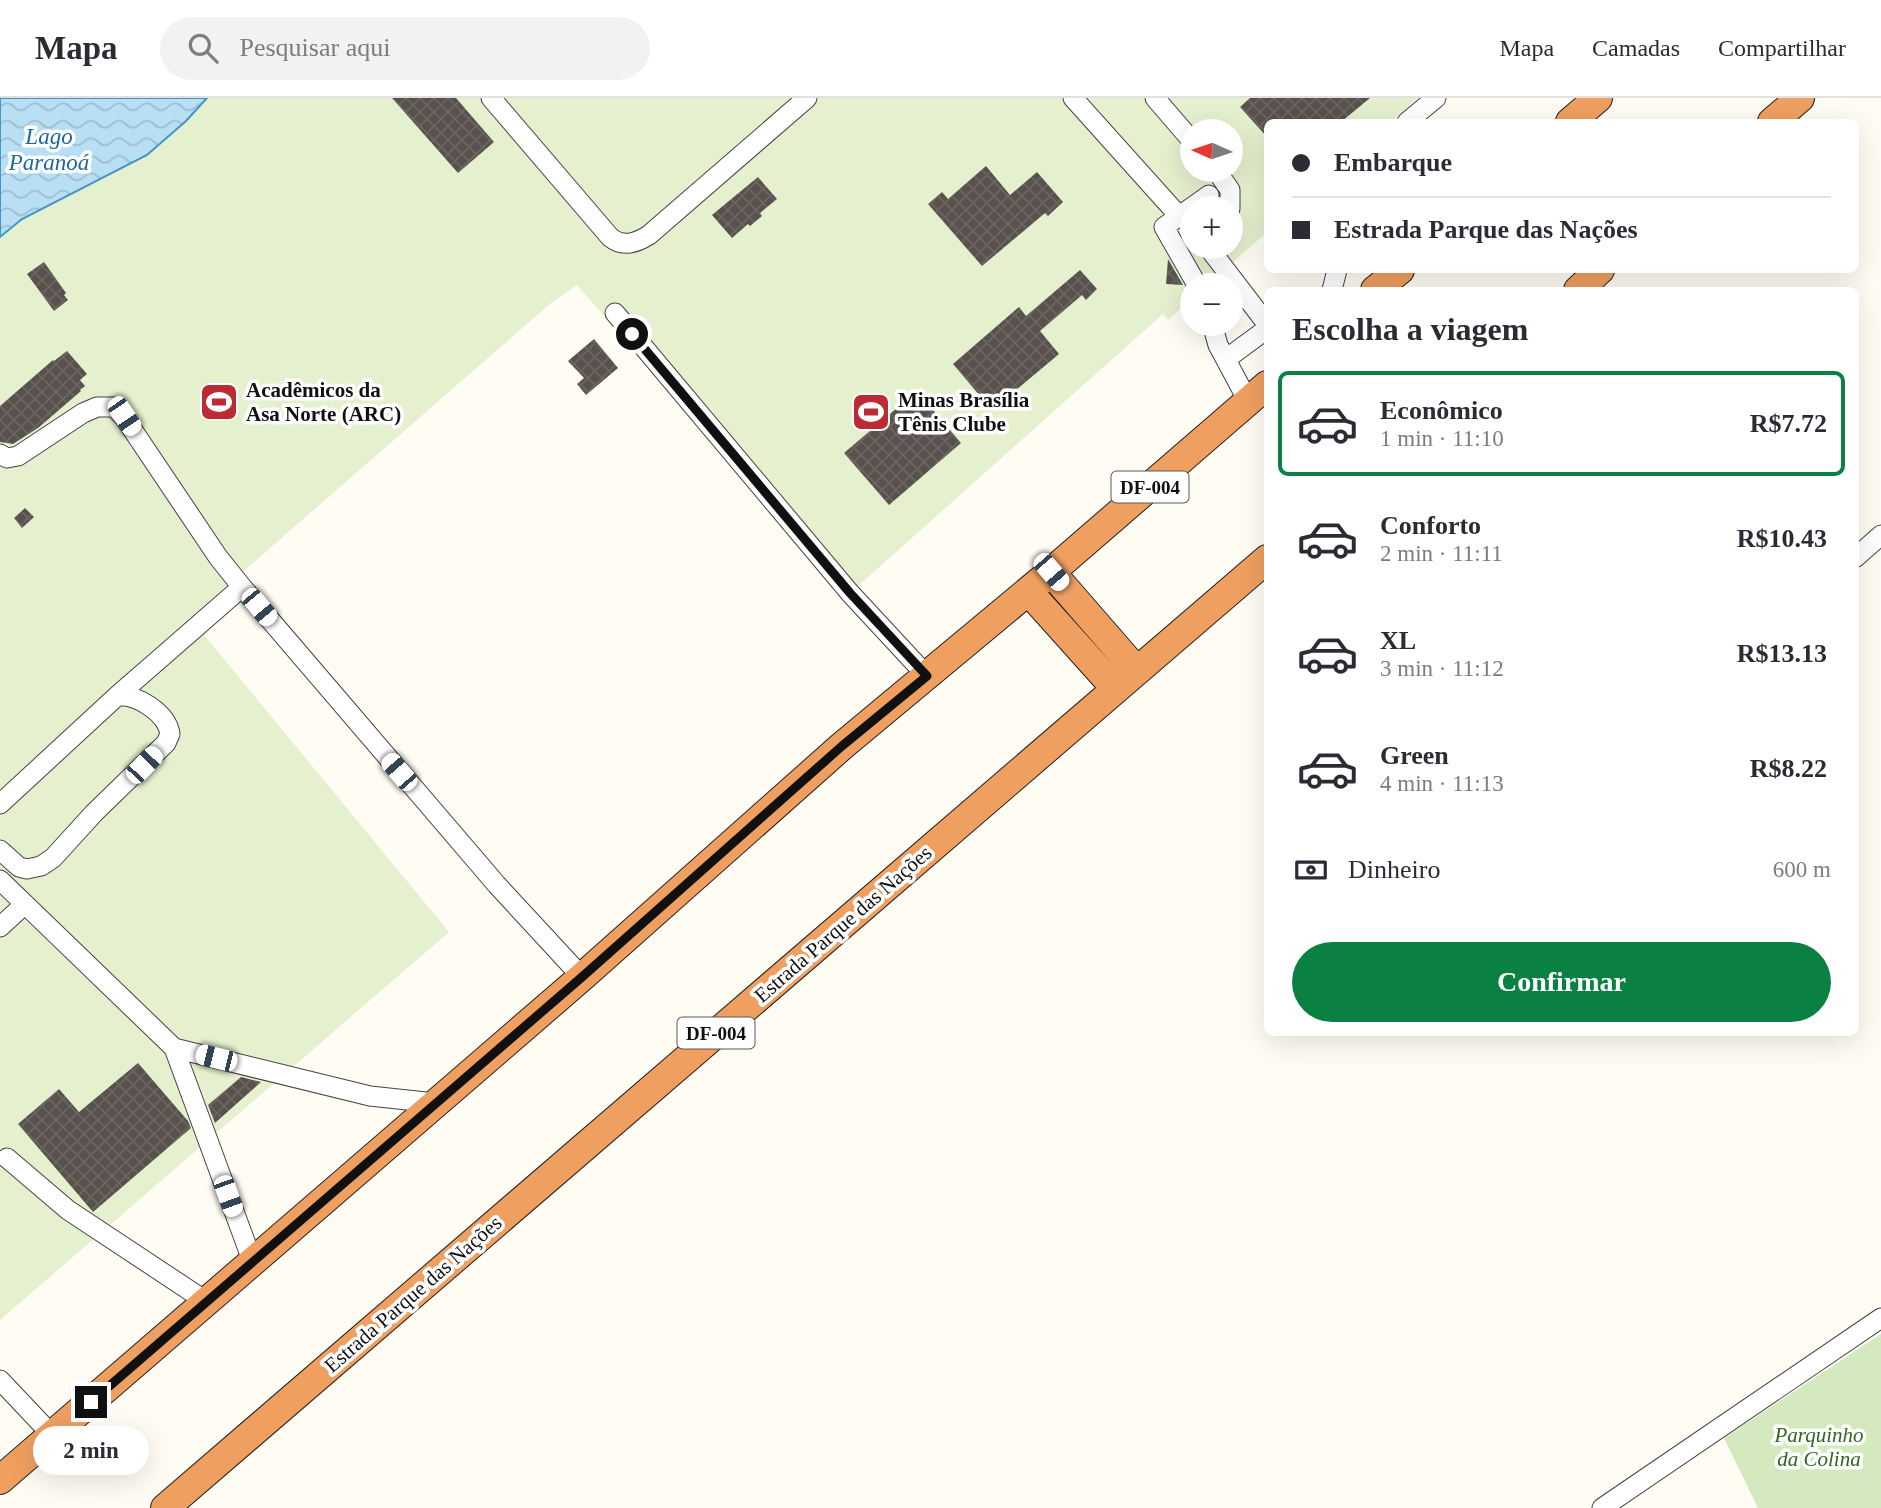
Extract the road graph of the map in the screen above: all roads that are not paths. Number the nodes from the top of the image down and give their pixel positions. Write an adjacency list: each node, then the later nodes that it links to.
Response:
1 (491, 98): 2 (street)
2 (807, 98)
3 (1073, 98): 13 (street)
4 (1155, 98): 11 (street)
5 (1436, 98): 8 (street)
6 (1598, 98): 9 (highway)
7 (1800, 98): 10 (highway)
8 (1411, 119)
9 (1574, 119)
10 (1776, 119)
11 (1180, 127)
12 (1209, 195): 13 (street)
13 (1179, 216): 15 (street)
14 (1217, 259): 21 (street)
15 (1190, 273)
16 (1396, 273): 18 (highway)
17 (1597, 273): 19 (highway)
18 (1380, 287)
19 (1581, 287)
20 (615, 313): 34 (street)
21 (1264, 323)
22 (1264, 329): 24 (street)
23 (1215, 336): 24 (street)
24 (1226, 359): 25 (street)
25 (1258, 393): 30 (highway, DF-004)
26 (0, 454): 31 (street)
27 (1881, 535): 28 (street)
28 (1859, 554)
29 (1264, 562): 33 (highway, Estrada Parque das Nações / DF-004)
30 (1051, 572): 32 (highway, DF-004); 33 (highway)
31 (242, 587): 36 (street); 42 (street)
32 (1029, 592): 34 (highway, DF-004); 35 (highway)
33 (1137, 671): 35 (highway, Estrada Parque das Nações / DF-004)
34 (927, 676): 42 (highway, DF-004)
35 (1116, 689): 52 (highway, Estrada Parque das Nações / DF-004)
36 (117, 696): 37 (street); 38 (street)
37 (0, 804)
38 (0, 850)
39 (0, 880): 40 (street)
40 (25, 904): 41 (street); 43 (street)
41 (0, 927)
42 (582, 977): 44 (highway, DF-004)
43 (174, 1048): 44 (street); 46 (street)
44 (435, 1103): 46 (highway, DF-004)
45 (8, 1158): 47 (street)
46 (253, 1263): 47 (highway, DF-004)
47 (207, 1302): 50 (highway, DF-004)
48 (1881, 1318): 53 (street)
49 (0, 1380): 50 (street)
50 (52, 1435): 51 (highway, DF-004)
51 (0, 1480)
52 (165, 1508)
53 (1602, 1508)

